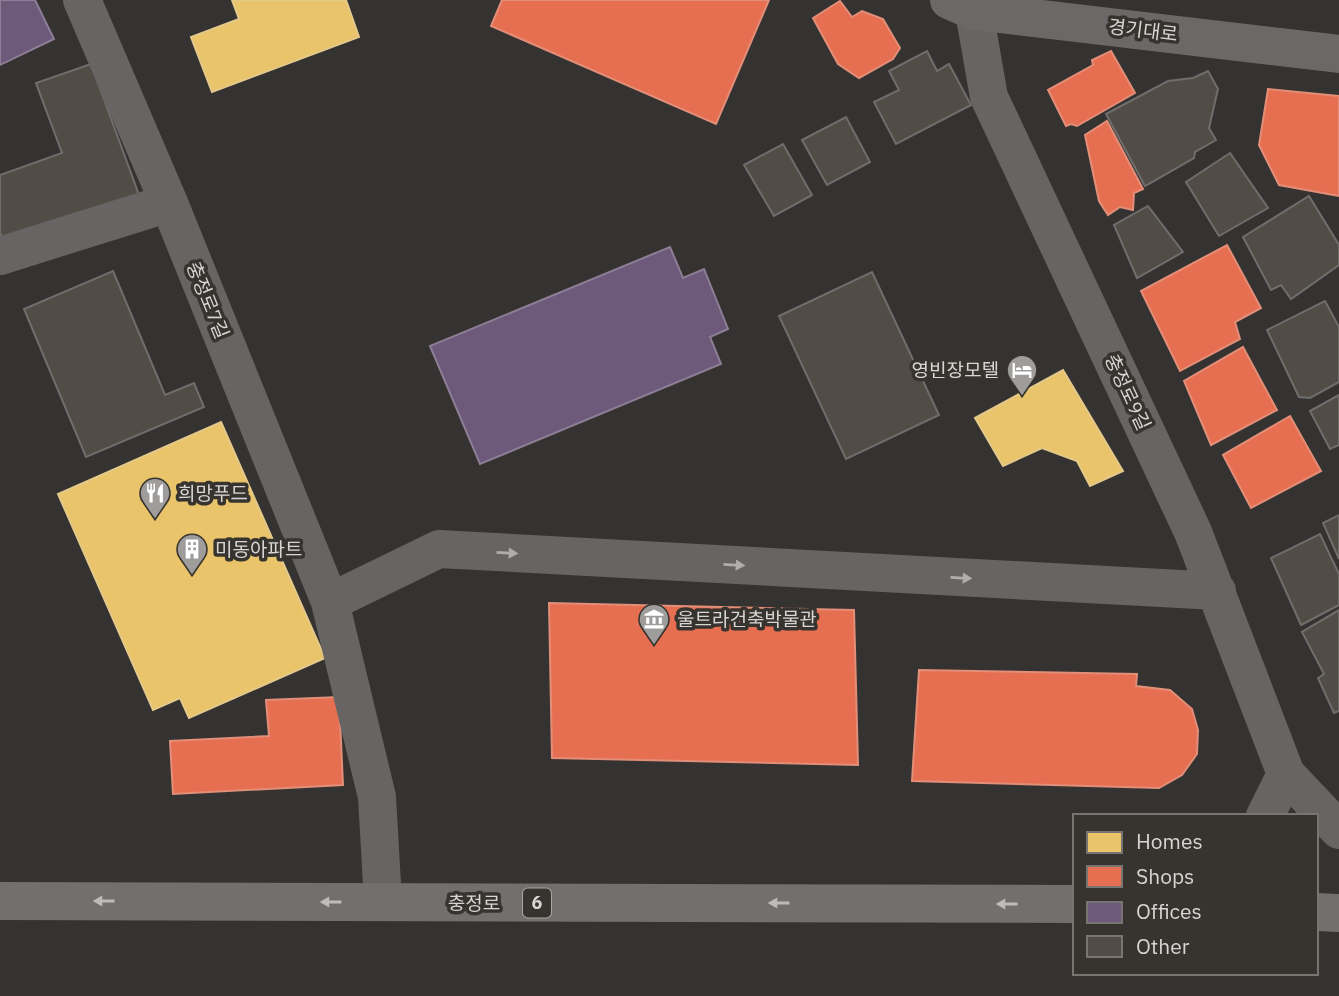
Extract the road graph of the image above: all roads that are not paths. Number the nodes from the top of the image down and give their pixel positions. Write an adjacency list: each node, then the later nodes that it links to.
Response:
1 (82, 0): 4 (street, 충정로7길)
2 (965, 4): 3 (main road, 경기대로); 6 (street, 충정로9길)
3 (1339, 54)
4 (169, 203): 5 (street); 7 (street, 충정로7길)
5 (0, 256)
6 (1217, 591): 7 (street, one-way to 6); 8 (street, 충정로9길)
7 (330, 602): 12 (street, 충정로7길)
8 (1286, 774): 9 (street); 10 (street, 충정로9길)
9 (1266, 814)
10 (1339, 830)
11 (0, 901): 12 (main road, 충정로 / 6, one-way to 11)
12 (383, 902): 13 (main road, 충정로 / 6, one-way to 12)
13 (1073, 904)
14 (1318, 912): 15 (main road)
15 (1339, 913)

